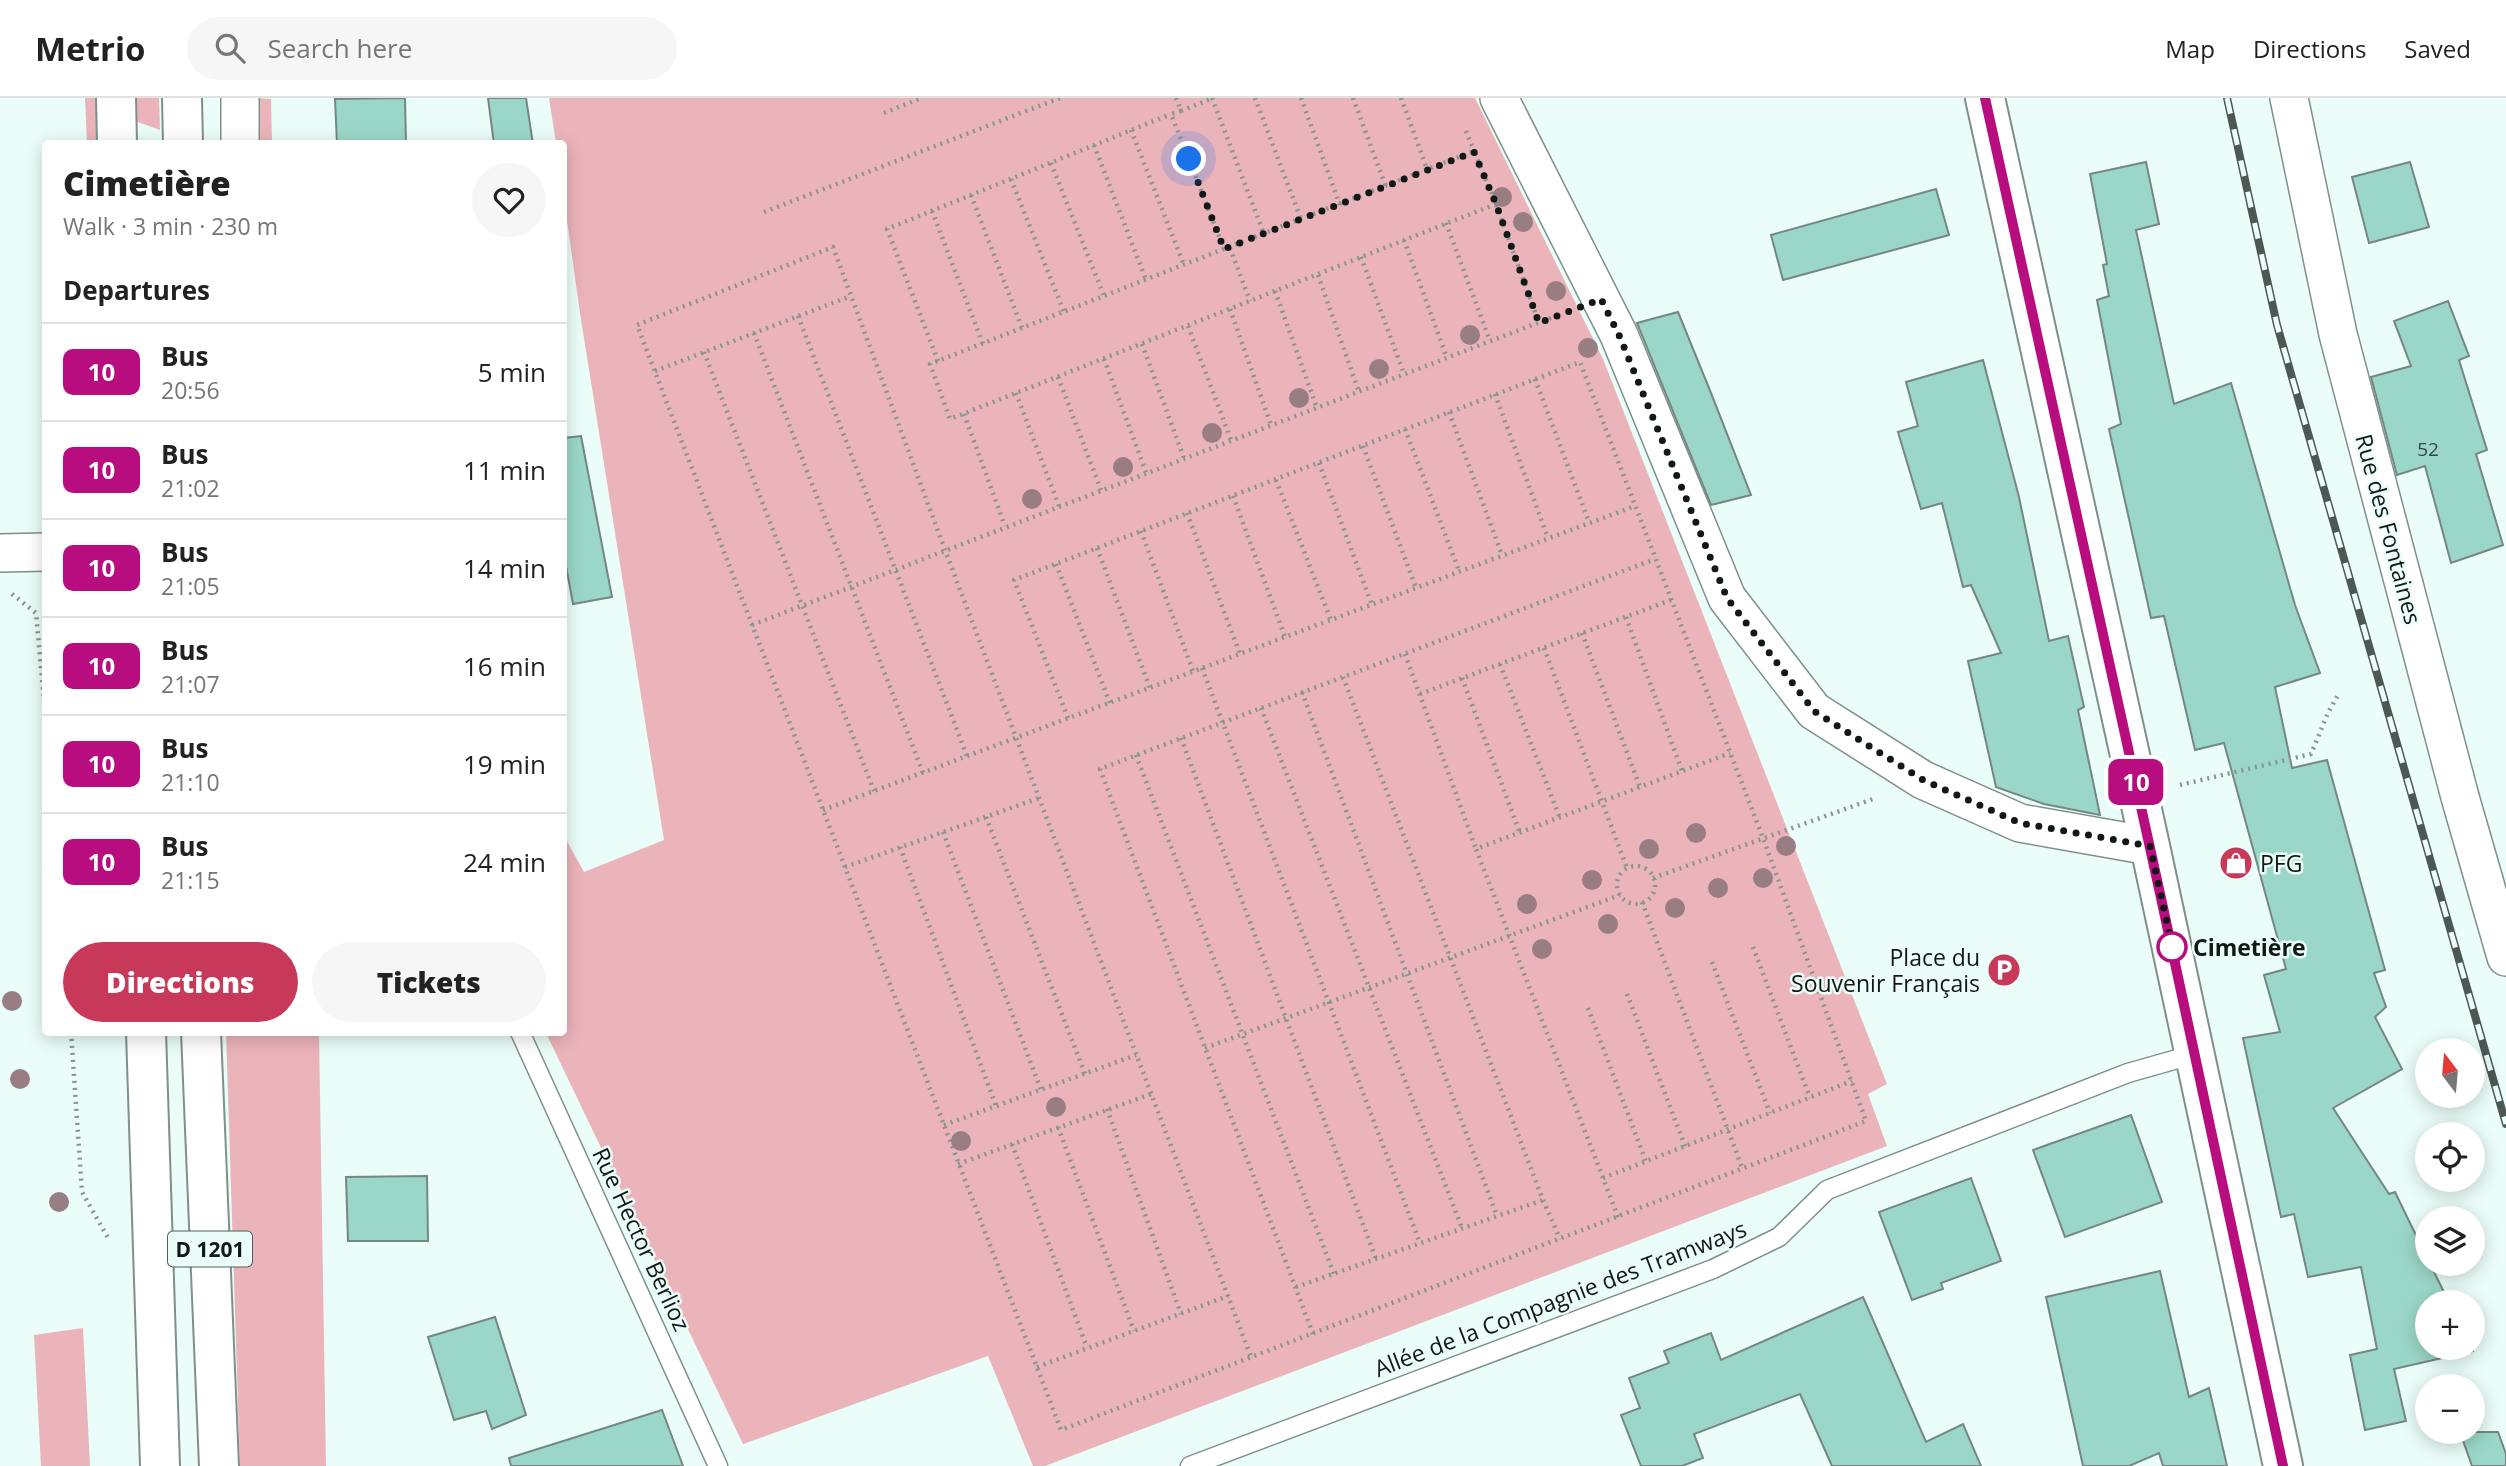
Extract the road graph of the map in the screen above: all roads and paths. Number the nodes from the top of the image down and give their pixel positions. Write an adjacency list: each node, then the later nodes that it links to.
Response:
1 (116, 98): 19 (main road)
2 (182, 98): 20 (main road)
3 (240, 98): 21 (street)
4 (920, 98): 16 (path)
5 (1060, 98): 31 (path)
6 (1176, 98): 15 (path)
7 (1213, 98): 15 (path); 34 (path)
8 (1255, 98): 32 (path)
9 (1301, 98): 29 (path)
10 (1353, 98): 26 (path)
11 (1401, 98): 24 (path)
12 (1499, 98): 44 (street)
13 (1985, 98): 134 (main road)
14 (2289, 98): 154 (street, Rue des Fontaines)
15 (1181, 111): 17 (path)
16 (884, 113)
17 (1171, 114): 18 (path); 36 (path)
18 (1131, 130): 22 (path); 38 (path)
19 (117, 140)
20 (183, 140)
21 (240, 140)
22 (1094, 145): 23 (path); 40 (path)
23 (1051, 163): 25 (path); 43 (path)
24 (1427, 169): 26 (path); 28 (path)
25 (1011, 179): 27 (path); 47 (path)
26 (1386, 187): 29 (path)
27 (971, 195): 30 (path); 51 (path)
28 (1496, 204): 33 (path); 49 (path)
29 (1340, 205): 32 (path)
30 (932, 211): 54 (path); 59 (path)
31 (764, 212)
32 (1301, 219): 34 (path)
33 (1446, 223): 35 (path); 53 (path)
34 (1264, 234): 36 (path)
35 (1404, 240): 37 (path); 57 (path)
36 (1227, 248): 38 (path); 45 (path)
37 (1361, 257): 39 (path); 61 (path)
38 (1184, 265): 40 (path)
39 (1318, 275): 41 (path); 64 (path)
40 (1146, 280): 43 (path)
41 (1275, 291): 45 (path); 67 (path)
42 (851, 296): 48 (path); 60 (path); 88 (path)
43 (1104, 296): 47 (path)
44 (1601, 299): 49 (path); 131 (street)
45 (1250, 301): 46 (path)
46 (1230, 309): 50 (path); 70 (path)
47 (1064, 312): 51 (path)
48 (798, 316): 52 (path); 94 (path)
49 (1539, 323): 53 (path)
50 (1188, 326): 55 (path); 72 (path)
51 (1022, 328): 54 (path)
52 (754, 333): 56 (path); 96 (path)
53 (1490, 341): 57 (path)
54 (983, 344): 59 (path)
55 (1142, 344): 58 (path); 74 (path)
56 (704, 352): 60 (path); 100 (path)
57 (1447, 358): 61 (path)
58 (1104, 359): 62 (path); 76 (path)
59 (938, 361): 69 (path)
60 (655, 371): 104 (path)
61 (1404, 374): 64 (path)
62 (1058, 377): 65 (path); 78 (path)
63 (1535, 379): 66 (path); 81 (path); 83 (path)
64 (1359, 392): 67 (path)
65 (1016, 394): 69 (path); 80 (path)
66 (1495, 394): 68 (path); 86 (path)
67 (1317, 408): 70 (path)
68 (1449, 412): 71 (path); 91 (path)
69 (964, 414): 84 (path)
70 (1271, 425): 72 (path)
71 (1405, 429): 73 (path); 95 (path)
72 (1231, 440): 74 (path)
73 (1363, 446): 75 (path); 97 (path)
74 (1184, 458): 76 (path)
75 (1319, 463): 77 (path); 101 (path)
76 (1146, 472): 78 (path)
77 (1276, 480): 79 (path); 103 (path)
78 (1101, 490): 80 (path)
79 (1233, 496): 82 (path); 106 (path)
80 (1059, 506): 84 (path)
81 (1635, 506): 83 (path); 92 (path)
82 (1187, 513): 85 (path); 108 (path)
83 (1589, 523): 86 (path)
84 (1006, 526): 88 (path)
85 (1141, 531): 87 (path); 112 (path)
86 (1548, 538): 91 (path)
87 (1097, 548): 93 (path); 116 (path)
88 (945, 550): 94 (path); 124 (path)
89 (42, 552): 90 (street)
90 (0, 553)
91 (1502, 555): 95 (path)
92 (1656, 559): 99 (path); 109 (path)
93 (1056, 564): 120 (path); 122 (path)
94 (895, 569): 96 (path); 128 (path)
95 (1459, 571): 97 (path)
96 (851, 586): 100 (path); 130 (path)
97 (1416, 588): 101 (path)
98 (9, 592): 114 (path)
99 (1671, 600): 102 (path); 126 (path)
100 (803, 605): 104 (path); 133 (path)
101 (1373, 605): 103 (path)
102 (1626, 617): 105 (path); 129 (path)
103 (1331, 620): 106 (path)
104 (752, 625): 137 (path)
105 (1582, 633): 107 (path); 132 (path)
106 (1285, 638): 108 (path)
107 (1544, 648): 110 (path); 136 (path)
108 (1240, 654): 111 (path)
109 (1405, 654): 113 (path); 119 (path)
110 (1500, 664): 115 (path); 139 (path)
111 (1202, 668): 112 (path); 123 (path)
112 (1194, 671): 116 (path)
113 (1343, 677): 117 (path); 153 (path)
114 (42, 678)
115 (1462, 678): 119 (path); 141 (path)
116 (1150, 688): 120 (path)
117 (1302, 692): 121 (path); 156 (path)
118 (2339, 693): 134 (path)
119 (1420, 694): 145 (path)
120 (1110, 703): 122 (path)
121 (1261, 708): 123 (path); 157 (path)
122 (1068, 718): 124 (path)
123 (1223, 722): 125 (path); 159 (path)
124 (1016, 738): 128 (path); 135 (path)
125 (1181, 738): 127 (path); 161 (path)
126 (1730, 753): 129 (path); 142 (path)
127 (1136, 755): 162 (path); 167 (path)
128 (967, 756): 130 (path)
129 (1682, 771): 132 (path)
130 (923, 773): 133 (path)
131 (1923, 780): 142 (path); 143 (street)
132 (1640, 787): 136 (path)
133 (873, 791): 137 (path)
134 (2139, 795): 143 (main road)
135 (1039, 798): 138 (path); 169 (path)
136 (1602, 802): 139 (path); 147 (path)
137 (823, 810): 146 (path)
138 (986, 817): 140 (path); 170 (path)
139 (1560, 818): 141 (path)
140 (943, 832): 144 (path); 172 (path)
141 (1520, 833): 145 (path)
142 (1763, 838): 148 (path); 171 (path)
143 (2150, 846): 168 (main road)
144 (900, 847): 146 (path); 175 (path)
145 (1476, 849): 151 (path)
146 (845, 867): 178 (path)
147 (1627, 868): 148 (path); 149 (path)
148 (1653, 878): 150 (path)
149 (1620, 895): 150 (path); 151 (path)
150 (1642, 902): 180 (path)
151 (1510, 936): 153 (path); 186 (path)
152 (1753, 947): 174 (path)
153 (1450, 957): 156 (path); 187 (path)
154 (2506, 957)
155 (1712, 962): 177 (path)
156 (1407, 974): 157 (path); 188 (path)
157 (1369, 988): 159 (path); 190 (path)
158 (1627, 993): 182 (path)
159 (1329, 1002): 161 (path); 192 (path)
160 (1588, 1008): 183 (path)
161 (1286, 1018): 162 (path); 194 (path)
162 (1243, 1034): 167 (path); 195 (path)
163 (71, 1036): 193 (path)
164 (146, 1036): 204 (main road, D 1201)
165 (201, 1036): 205 (main road, D 1201)
166 (522, 1036): 206 (lane, Rue Hector Berlioz)
167 (1205, 1048): 196 (path)
168 (2195, 1054): 207 (lane, Allée de la Compagnie des Tramways); 208 (main road)
169 (1136, 1055): 170 (path); 173 (path)
170 (1085, 1074): 172 (path)
171 (1852, 1081): 174 (path); 185 (path)
172 (1041, 1090): 175 (path)
173 (1151, 1094): 176 (path); 197 (path)
174 (1810, 1098): 177 (path)
175 (996, 1106): 178 (path)
176 (1107, 1110): 179 (path); 198 (path)
177 (1770, 1113): 180 (path)
178 (944, 1125): 184 (path)
179 (1058, 1127): 181 (path); 199 (path)
180 (1728, 1130): 182 (path); 185 (path)
181 (1012, 1144): 184 (path); 201 (path)
182 (1685, 1146): 183 (path)
183 (1646, 1161): 186 (path)
184 (958, 1164): 203 (path)
185 (1743, 1170): 189 (path)
186 (1603, 1178): 189 (path)
187 (1543, 1200): 188 (path); 191 (path)
188 (1497, 1216): 190 (path)
189 (1618, 1217): 191 (path)
190 (1462, 1228): 192 (path)
191 (1560, 1239): 200 (path)
192 (1420, 1243): 194 (path)
193 (115, 1250)
194 (1376, 1259): 195 (path)
195 (1334, 1274): 196 (path)
196 (1296, 1287): 200 (path)
197 (1228, 1296): 198 (path); 202 (path)
198 (1181, 1314): 199 (path)
199 (1134, 1331): 201 (path)
200 (1313, 1334): 202 (path)
201 (1087, 1348): 203 (path)
202 (1251, 1357): 203 (path)
203 (1037, 1367)
204 (160, 1466)
205 (219, 1466)
206 (718, 1466)
207 (1190, 1466)
208 (2283, 1466)

